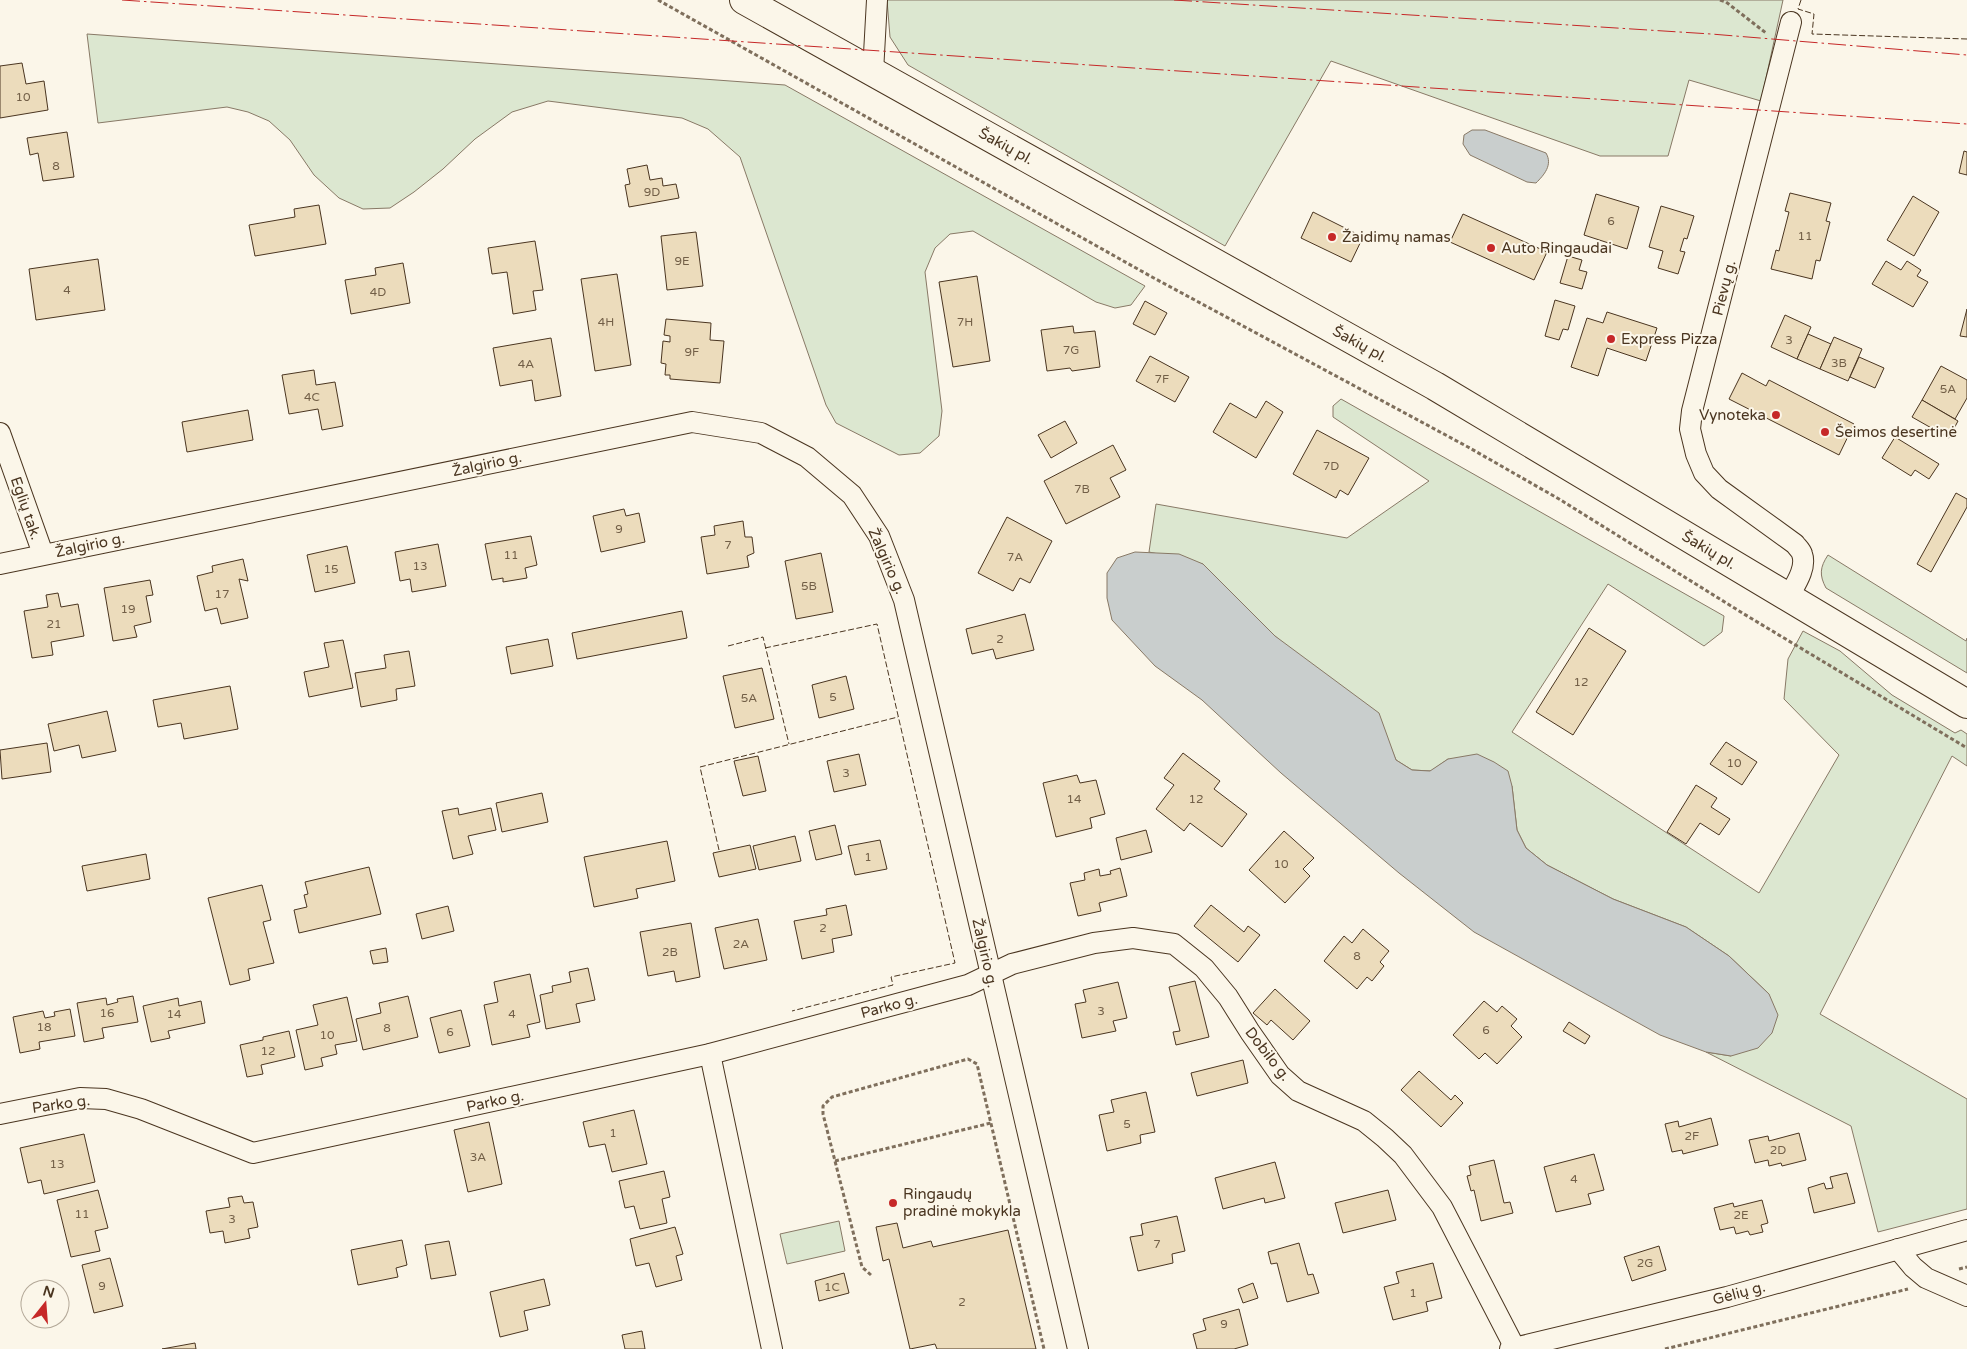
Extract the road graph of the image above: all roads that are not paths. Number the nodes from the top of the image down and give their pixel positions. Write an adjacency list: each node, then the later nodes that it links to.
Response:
1 (744, 0): 4 (main road, Šakių pl.)
2 (877, 0): 4 (street)
3 (1791, 22): 8 (street, Pievų g.)
4 (873, 72): 8 (main road, Šakių pl.)
5 (0, 433): 6 (street, Eglių tak.)
6 (43, 554): 7 (street, Žalgirio g.); 10 (street, Žalgirio g.)
7 (0, 564)
8 (1789, 596): 9 (main road, Šakių pl.)
9 (1967, 704)
10 (990, 974): 11 (street, Parko g.); 16 (street, Dobilo g.); 18 (street, Žalgirio g.)
11 (710, 1054): 12 (street, Parko g.); 17 (street)
12 (0, 1114)
13 (1967, 1230): 14 (street, Gėlių g.)
14 (1898, 1249): 15 (street); 16 (street, Gėlių g.)
15 (1967, 1296)
16 (1512, 1348)
17 (772, 1349)
18 (1078, 1349)

